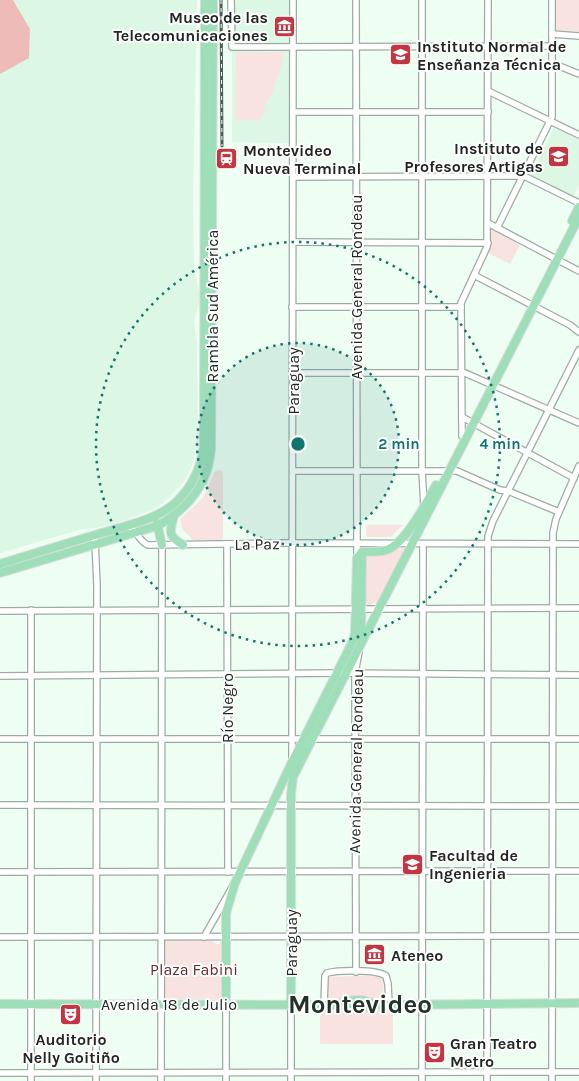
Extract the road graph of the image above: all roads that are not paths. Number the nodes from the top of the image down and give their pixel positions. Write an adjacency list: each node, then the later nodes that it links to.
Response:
1 (205, 0): 47 (main road, Rambla Sud América)
2 (212, 0): 47 (main road, Rambla Sud América)
3 (231, 0): 14 (street)
4 (293, 0): 14 (street, Paraguay)
5 (356, 0): 15 (street, Avenida General Rondeau)
6 (422, 0): 11 (street)
7 (488, 0): 12 (street)
8 (552, 0): 9 (street)
9 (552, 34): 10 (street); 13 (street)
10 (579, 36)
11 (422, 46): 12 (street); 15 (street); 21 (street)
12 (488, 46): 13 (street); 18 (street)
13 (552, 46): 16 (street)
14 (293, 47): 15 (street); 19 (street, Paraguay)
15 (356, 47): 20 (street, Avenida General Rondeau)
16 (552, 63): 17 (street); 23 (street)
17 (579, 74)
18 (488, 91): 22 (street); 23 (street)
19 (293, 112): 20 (street); 26 (street, Paraguay)
20 (356, 112): 21 (street); 27 (street, Avenida General Rondeau)
21 (422, 112): 22 (street); 28 (street)
22 (488, 112): 29 (street)
23 (551, 121): 24 (street); 25 (street)
24 (579, 135)
25 (524, 176): 29 (street); 30 (street); 34 (street)
26 (293, 177): 27 (street); 35 (street, Paraguay)
27 (356, 177): 28 (street); 36 (street, Avenida General Rondeau)
28 (422, 177): 29 (street); 37 (street)
29 (488, 177): 33 (street)
30 (579, 203)
31 (579, 207): 39 (main road)
32 (579, 217): 39 (main road)
33 (488, 223): 34 (street); 38 (street)
34 (498, 228): 39 (street)
35 (293, 242): 36 (street); 43 (street, Paraguay)
36 (356, 242): 37 (street); 44 (street, Avenida General Rondeau)
37 (422, 242): 38 (street); 46 (street)
38 (488, 245): 41 (street)
39 (556, 258): 40 (street); 42 (main road)
40 (579, 271)
41 (474, 275): 42 (street); 45 (street)
42 (532, 304): 48 (street); 54 (main road)
43 (292, 307): 44 (street); 52 (street, Paraguay)
44 (356, 307): 46 (street); 50 (street, Avenida General Rondeau)
45 (461, 307): 46 (street); 53 (street)
46 (423, 308): 51 (street)
47 (208, 330): 70 (main road, Rambla Sud América); 71 (main road, Rambla Sud América)
48 (579, 332)
49 (579, 350): 55 (street)
50 (356, 372): 51 (street); 52 (street); 64 (street, Avenida General Rondeau)
51 (422, 372): 53 (street); 62 (street)
52 (292, 373): 63 (street, Paraguay)
53 (462, 373): 54 (street); 56 (street)
54 (491, 384): 55 (street); 57 (main road)
55 (549, 410): 58 (street); 60 (street)
56 (462, 417): 57 (street); 59 (street)
57 (472, 422): 59 (main road); 60 (street); 65 (main road)
58 (579, 424)
59 (462, 436): 65 (main road)
60 (527, 453): 66 (street); 67 (street)
61 (579, 466): 66 (street)
62 (422, 470): 64 (street); 65 (street); 68 (street)
63 (293, 471): 64 (street); 76 (street, Paraguay)
64 (356, 471): 77 (street, Avenida General Rondeau)
65 (446, 471): 67 (street); 68 (main road); 81 (main road)
66 (574, 478): 69 (street)
67 (508, 491): 69 (street); 83 (street)
68 (424, 507): 80 (main road)
69 (559, 512): 84 (street)
70 (160, 514): 72 (main road, Rambla Sud América); 73 (main road)
71 (175, 515): 73 (main road, Rambla Sud América); 87 (main road)
72 (126, 525): 74 (street, La Paz); 75 (main road, Rambla Sud América)
73 (157, 526): 74 (main road, Rambla Sud América); 86 (main road)
74 (136, 532): 78 (main road, Rambla Sud América); 86 (street, La Paz)
75 (94, 535): 78 (street); 89 (main road, Rambla Sud América)
76 (293, 543): 77 (street, La Paz); 79 (street, La Paz); 101 (street, Paraguay)
77 (357, 543): 80 (street, La Paz); 88 (street, Avenida General Rondeau)
78 (96, 544): 90 (main road, Rambla Sud América); 93 (street)
79 (227, 544): 87 (street, La Paz); 100 (street, Río Negro)
80 (395, 544): 81 (street, La Paz); 88 (main road, La Paz)
81 (413, 544): 82 (street, La Paz); 96 (main road)
82 (423, 544): 83 (street, La Paz); 97 (street)
83 (488, 544): 84 (street, La Paz); 98 (street)
84 (552, 544): 85 (street, La Paz); 91 (street)
85 (579, 544)
86 (162, 545): 87 (street, La Paz); 94 (street)
87 (183, 545)
88 (359, 555): 95 (main road, Avenida General Rondeau)
89 (0, 564)
90 (0, 573)
91 (552, 608): 92 (street); 98 (street); 110 (street)
92 (579, 608)
93 (97, 609): 94 (street); 99 (street); 111 (street)
94 (162, 609): 100 (street); 112 (street)
95 (359, 609): 96 (street); 101 (street); 103 (main road, Avenida General Rondeau); 104 (main road)
96 (378, 609): 97 (street); 103 (main road)
97 (422, 609): 98 (street); 106 (street)
98 (488, 609): 109 (street)
99 (32, 610): 102 (street); 115 (street)
100 (227, 610): 101 (street); 107 (street, Río Negro)
101 (292, 610): 108 (street, Paraguay)
102 (0, 611)
103 (360, 646): 105 (main road)
104 (338, 673): 105 (street); 108 (street); 122 (main road)
105 (351, 673): 106 (street); 122 (main road); 123 (street, Avenida General Rondeau)
106 (423, 673): 109 (street); 124 (street)
107 (227, 674): 108 (street); 112 (street); 120 (street, Río Negro)
108 (292, 674): 121 (street, Paraguay)
109 (488, 674): 110 (street); 126 (street)
110 (552, 674): 113 (street); 125 (street)
111 (96, 675): 112 (street); 115 (street); 118 (street)
112 (162, 675): 119 (street)
113 (579, 675)
114 (0, 676): 115 (street)
115 (31, 676): 117 (street)
116 (0, 739): 117 (street)
117 (31, 739): 118 (street); 130 (street)
118 (96, 739): 119 (street); 131 (street)
119 (161, 739): 120 (street); 132 (street)
120 (228, 739): 121 (street); 133 (street, Río Negro)
121 (292, 739): 122 (street); 128 (street, Paraguay)
122 (308, 739): 123 (street); 128 (main road); 135 (main road, Paraguay)
123 (355, 739): 124 (street); 136 (street, Avenida General Rondeau)
124 (422, 739): 126 (street); 137 (street)
125 (552, 739): 126 (street); 127 (street); 139 (street)
126 (488, 740): 138 (street)
127 (579, 740)
128 (292, 762): 134 (main road)
129 (0, 805): 130 (street)
130 (31, 805): 131 (street); 147 (street)
131 (96, 805): 132 (street); 148 (street)
132 (161, 805): 133 (street); 149 (street)
133 (228, 805): 134 (street); 150 (street, Río Negro)
134 (272, 806): 135 (street); 151 (main road)
135 (291, 806): 136 (street); 152 (main road, Paraguay)
136 (356, 806): 137 (street); 141 (street, Avenida General Rondeau)
137 (423, 806): 138 (street); 142 (street)
138 (488, 806): 139 (street); 143 (street)
139 (552, 806): 140 (street); 144 (street)
140 (579, 806)
141 (355, 871): 142 (street); 152 (street); 157 (street, Avenida General Rondeau)
142 (422, 871): 143 (street); 158 (street)
143 (487, 871): 144 (street); 159 (street)
144 (552, 871): 145 (street); 160 (street)
145 (579, 871)
146 (0, 872): 147 (street)
147 (31, 872): 148 (street); 162 (street)
148 (96, 872): 149 (street); 163 (street)
149 (161, 872): 150 (street); 155 (street)
150 (228, 872): 151 (street)
151 (240, 872): 152 (street); 153 (main road)
152 (291, 872): 156 (main road, Paraguay)
153 (235, 883): 164 (street); 165 (main road)
154 (0, 936): 162 (street)
155 (162, 936): 163 (street); 164 (street); 177 (street)
156 (291, 936): 157 (street); 165 (street); 171 (main road, Paraguay)
157 (356, 936): 158 (street); 166 (street, Avenida General Rondeau)
158 (422, 936): 159 (street); 174 (street)
159 (487, 936): 160 (street); 175 (street)
160 (552, 936): 161 (street); 178 (street)
161 (579, 936)
162 (31, 937): 163 (street); 176 (street)
163 (96, 937): 169 (street)
164 (204, 937): 165 (street)
165 (226, 937): 170 (main road)
166 (356, 972): 172 (street); 173 (street)
167 (579, 1003): 178 (main road, Avenida 18 de Julio)
168 (0, 1004): 176 (main road, Avenida 18 de Julio)
169 (97, 1004): 176 (main road, Avenida 18 de Julio); 177 (main road, Avenida 18 de Julio); 182 (street)
170 (226, 1004): 171 (main road, Avenida 18 de Julio); 177 (main road, Avenida 18 de Julio); 188 (street)
171 (291, 1004): 172 (main road, Avenida 18 de Julio); 189 (street, Paraguay)
172 (324, 1004): 173 (main road, Avenida 18 de Julio)
173 (389, 1004): 174 (main road, Avenida 18 de Julio)
174 (422, 1004): 175 (main road, Avenida 18 de Julio); 184 (street)
175 (487, 1004): 178 (main road, Avenida 18 de Julio); 185 (street)
176 (30, 1005): 181 (street)
177 (162, 1005): 183 (street)
178 (553, 1005): 179 (main road, Avenida 18 de Julio); 186 (street)
179 (579, 1007)
180 (0, 1072): 181 (street)
181 (31, 1072): 182 (street); 191 (street)
182 (96, 1072): 183 (street); 192 (street)
183 (161, 1072): 188 (street); 193 (street)
184 (422, 1072): 185 (street); 190 (street); 197 (street)
185 (487, 1072): 186 (street); 198 (street)
186 (552, 1072): 187 (street); 199 (street)
187 (579, 1072)
188 (226, 1073): 189 (street); 194 (street)
189 (291, 1073): 190 (street); 195 (street, Paraguay)
190 (357, 1073): 196 (street)
191 (31, 1081)
192 (96, 1081)
193 (161, 1081)
194 (226, 1081)
195 (291, 1081)
196 (357, 1081)
197 (422, 1081)
198 (487, 1081)
199 (552, 1081)

